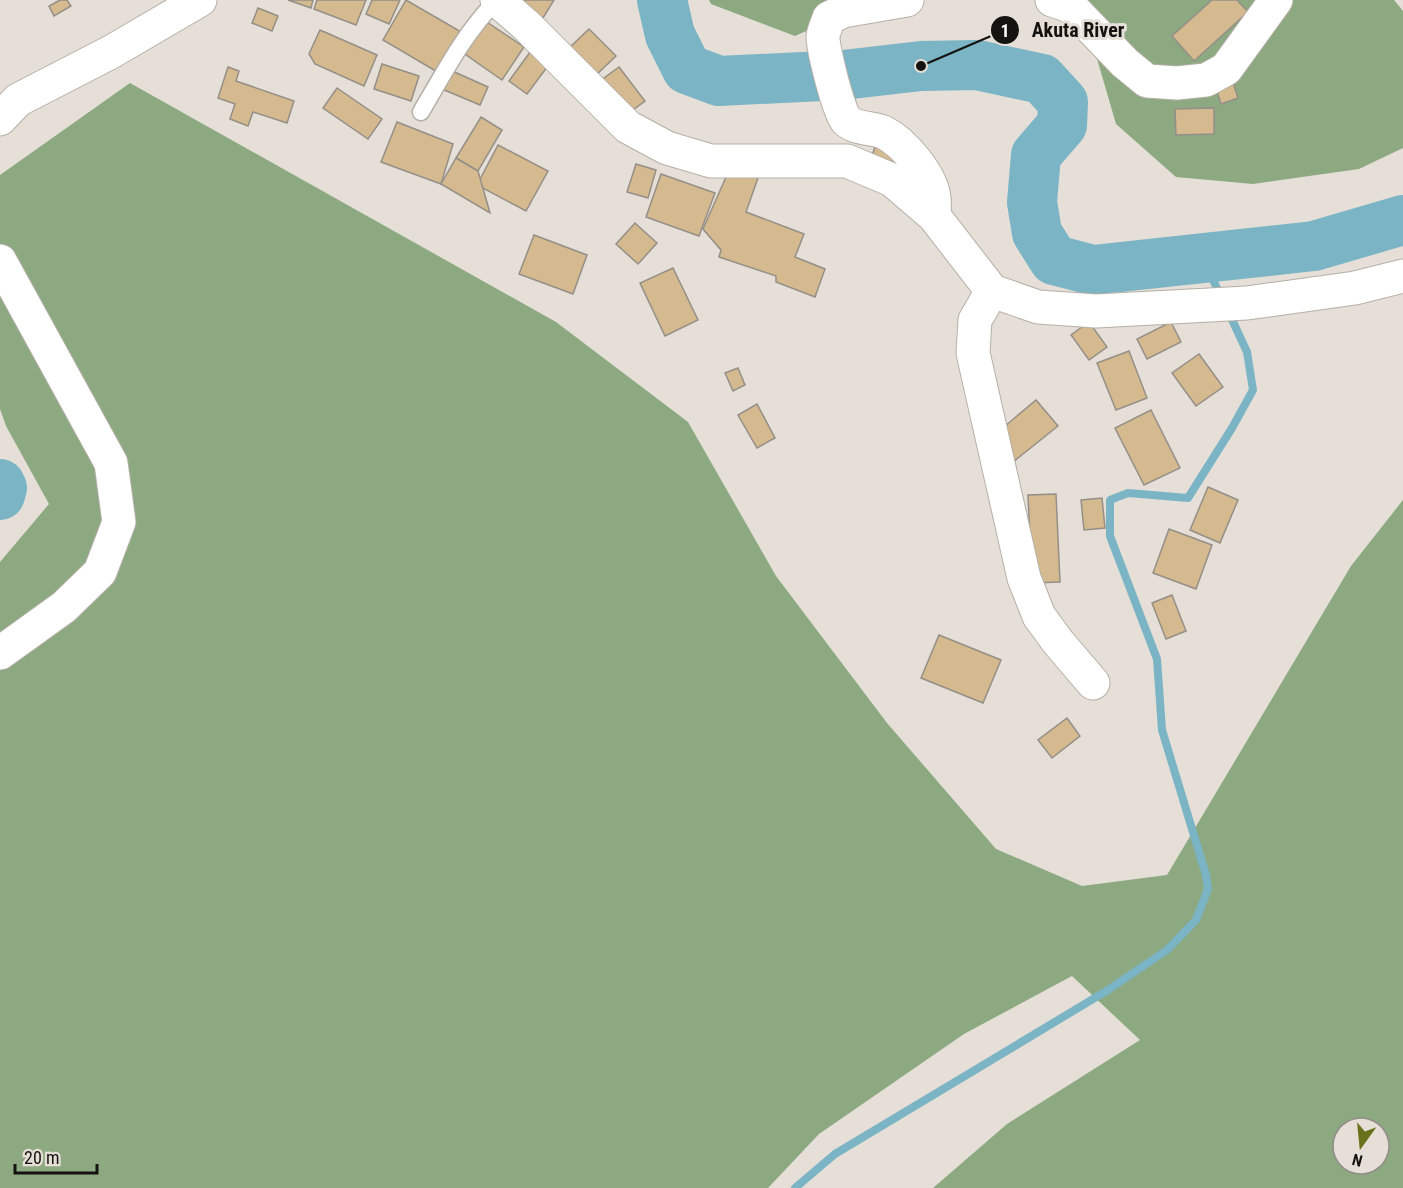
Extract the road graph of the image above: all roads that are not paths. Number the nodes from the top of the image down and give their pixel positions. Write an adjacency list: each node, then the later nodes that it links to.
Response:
1 (200, 0): 7 (street)
2 (497, 0): 6 (lane); 8 (street)
3 (907, 0): 8 (street)
4 (1052, 0): 5 (street)
5 (1276, 0)
6 (421, 112)
7 (0, 119)
8 (934, 216): 11 (street)
9 (0, 261): 12 (street)
10 (1403, 276): 11 (street)
11 (992, 291): 13 (street)
12 (0, 653)
13 (1093, 683)

